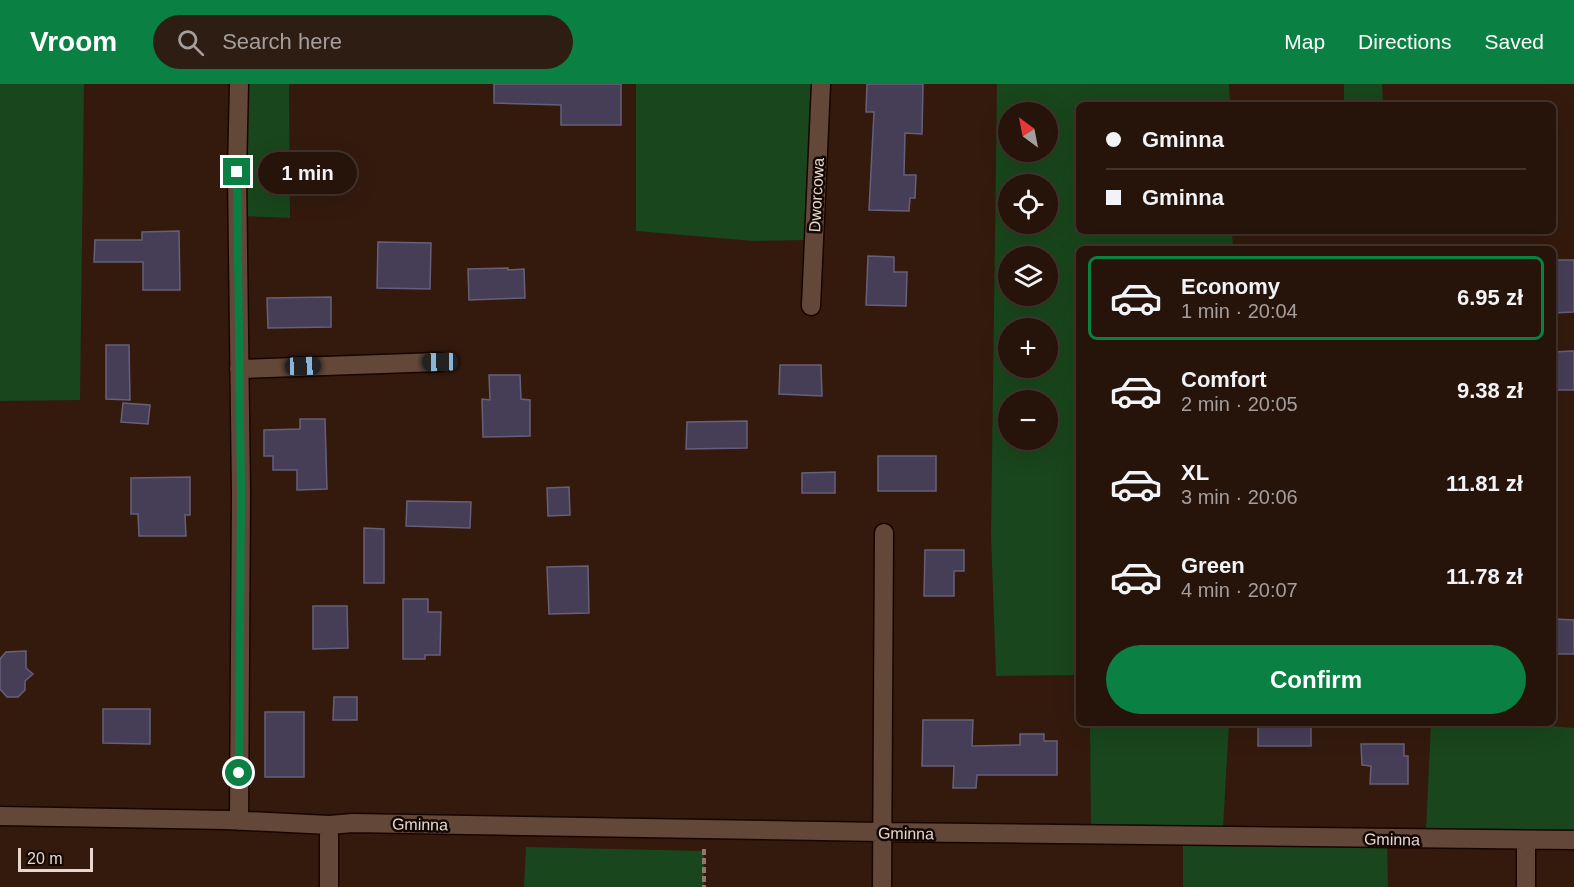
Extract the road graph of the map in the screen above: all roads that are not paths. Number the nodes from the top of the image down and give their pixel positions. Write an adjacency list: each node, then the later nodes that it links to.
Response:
1 (239, 84): 5 (street)
2 (821, 84): 3 (street, Dworcowa)
3 (812, 306)
4 (440, 362): 5 (street)
5 (239, 369): 8 (street)
6 (884, 533): 10 (street)
7 (0, 816): 8 (street, Gminna)
8 (239, 821): 9 (street, Gminna)
9 (328, 825): 10 (street, Gminna); 13 (street)
10 (881, 832): 12 (street, Gminna); 14 (street)
11 (1574, 840): 12 (street, Gminna)
12 (1526, 841): 15 (street)
13 (329, 887)
14 (882, 887)
15 (1526, 887)

